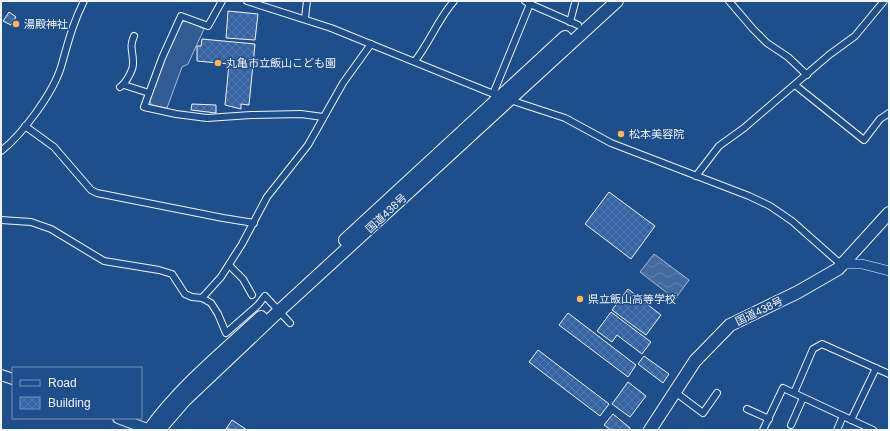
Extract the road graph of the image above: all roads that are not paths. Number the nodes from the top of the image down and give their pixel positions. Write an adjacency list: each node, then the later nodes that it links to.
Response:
1 (84, 1): 23 (street)
2 (222, 1): 19 (street)
3 (247, 1): 12 (street)
4 (307, 1): 12 (street)
5 (454, 1): 16 (street)
6 (604, 1): 13 (highway, 国道438号)
7 (617, 1): 20 (highway, 国道438号)
8 (729, 1): 17 (street)
9 (884, 1): 17 (street)
10 (528, 2): 13 (street); 20 (street)
11 (575, 3): 13 (street)
12 (305, 18): 15 (street)
13 (574, 24): 20 (highway, 国道438号)
14 (134, 36): 19 (street)
15 (371, 44): 16 (street); 22 (street)
16 (415, 61): 20 (street)
17 (807, 75): 18 (street)
18 (796, 85): 21 (street); 25 (street)
19 (149, 93): 22 (street)
20 (501, 97): 25 (street); 34 (highway, 国道438号)
21 (889, 113)
22 (323, 117): 28 (street)
23 (25, 126): 24 (street); 28 (street)
24 (1, 151)
25 (696, 176): 29 (street)
26 (889, 213): 29 (highway, 国道438号)
27 (1, 220): 33 (street)
28 (254, 223): 30 (street)
29 (843, 264): 31 (street); 40 (highway, 国道438号)
30 (229, 265): 32 (street); 33 (street)
31 (889, 271)
32 (252, 295)
33 (202, 298): 34 (street)
34 (277, 308): 35 (street); 50 (highway, 国道438号); 51 (highway, 国道438号)
35 (290, 323)
36 (876, 368): 37 (street); 42 (street); 48 (street)
37 (889, 374)
38 (1, 375): 39 (main road)
39 (12, 379)
40 (675, 392): 41 (street); 52 (highway, 国道438号)
41 (717, 393)
42 (794, 393): 43 (street); 47 (street)
43 (803, 398): 45 (street); 49 (street)
44 (747, 409): 47 (street)
45 (844, 416): 48 (street); 54 (street)
46 (121, 419): 50 (main road)
47 (769, 419): 53 (street)
48 (851, 420): 55 (street)
49 (791, 425)
50 (149, 430)
51 (159, 430)
52 (650, 430)
53 (763, 430)
54 (837, 430)
55 (873, 430)

